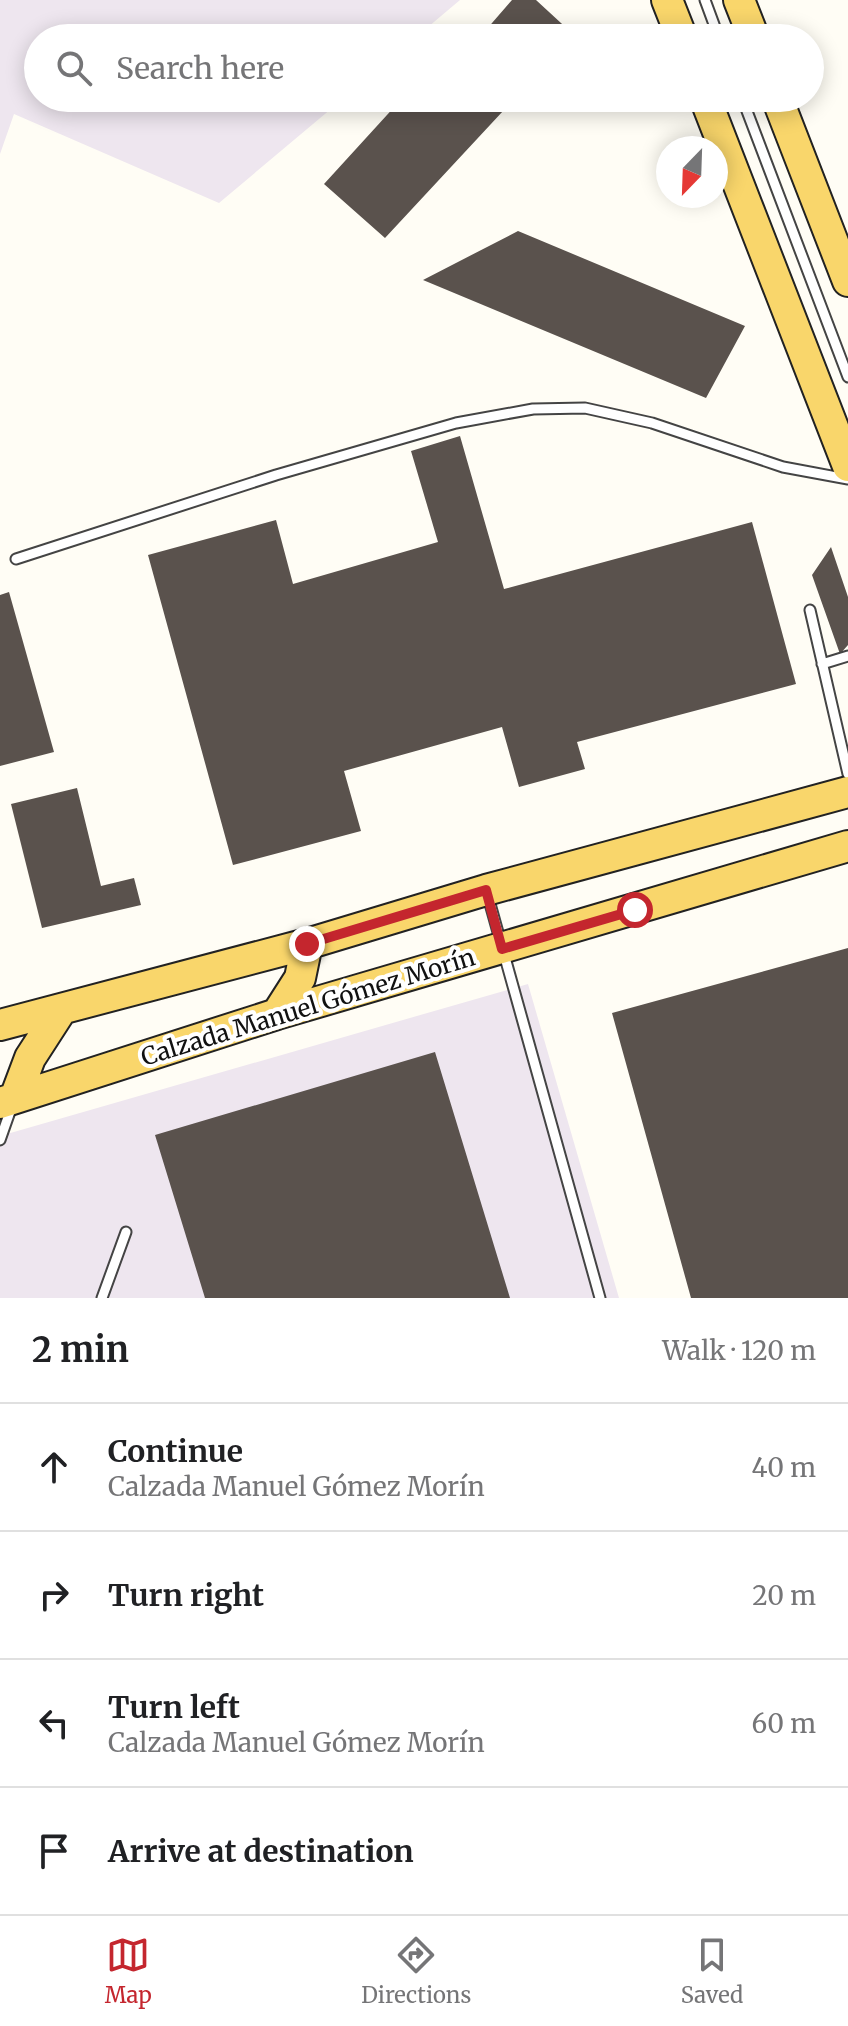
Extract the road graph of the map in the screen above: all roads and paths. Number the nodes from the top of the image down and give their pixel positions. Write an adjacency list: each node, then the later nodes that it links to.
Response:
1 (667, 0): 4 (main road)
2 (705, 0): 5 (lane)
3 (739, 0): 6 (main road)
4 (676, 24)
5 (714, 24)
6 (748, 24)
7 (710, 112): 12 (main road)
8 (747, 112): 11 (lane)
9 (782, 112): 10 (main road)
10 (848, 281)
11 (848, 377)
12 (848, 466)
13 (848, 479): 14 (lane)
14 (16, 559)
15 (810, 610): 17 (lane)
16 (848, 656): 17 (lane)
17 (822, 664): 18 (lane)
18 (848, 774)
19 (848, 792): 21 (main road)
20 (848, 846): 23 (main road, Calzada Manuel Gómez Morín)
21 (486, 890): 22 (main road); 23 (lane)
22 (307, 944): 24 (main road); 25 (main road)
23 (502, 949): 25 (main road, Calzada Manuel Gómez Morín); 31 (lane)
24 (61, 1010): 26 (main road); 27 (main road)
25 (277, 1014): 27 (main road, Calzada Manuel Gómez Morín)
26 (1, 1020)
27 (7, 1100): 28 (lane)
28 (0, 1140)
29 (126, 1232): 30 (lane)
30 (102, 1298)
31 (600, 1298)

